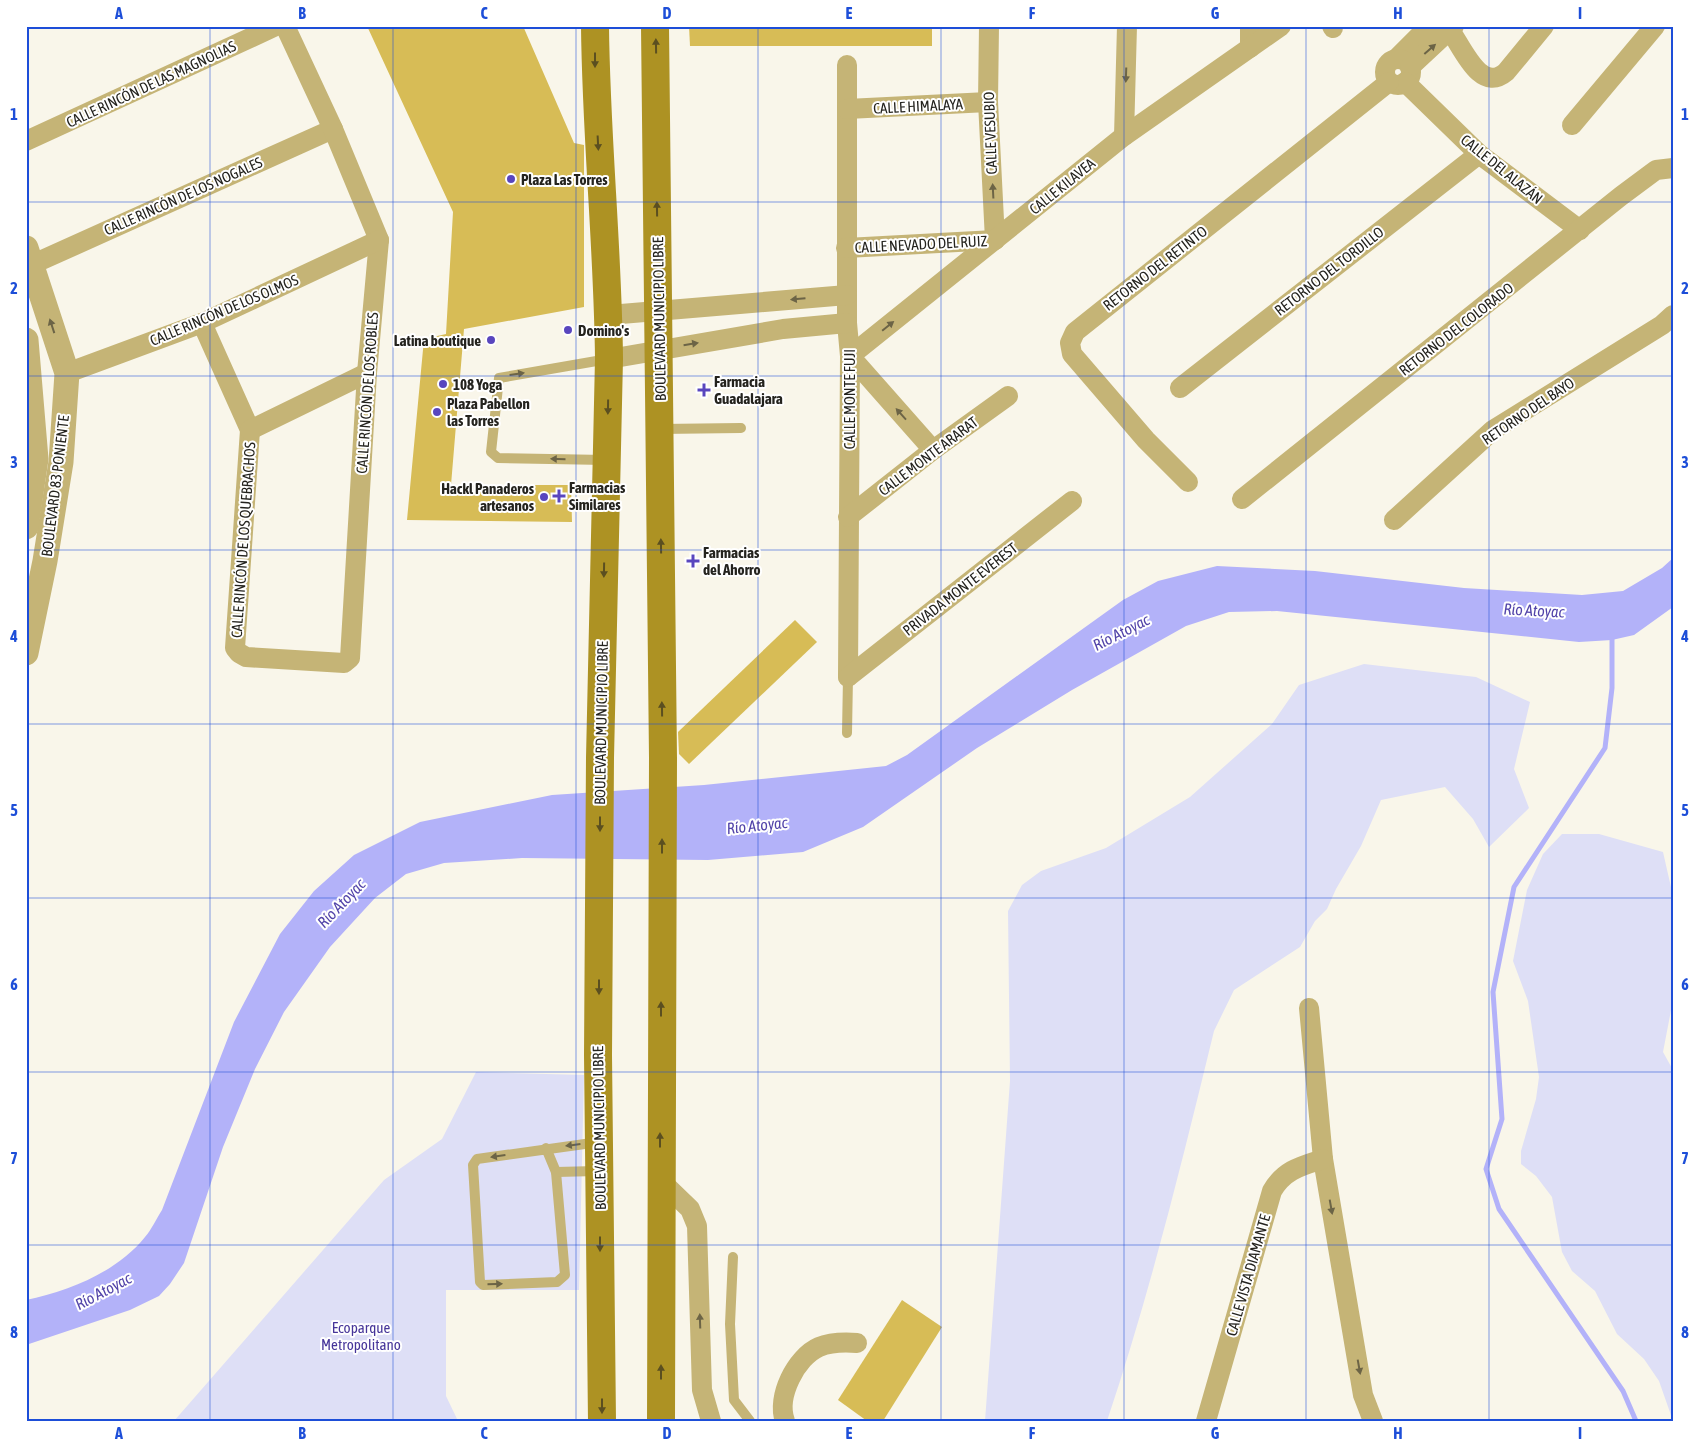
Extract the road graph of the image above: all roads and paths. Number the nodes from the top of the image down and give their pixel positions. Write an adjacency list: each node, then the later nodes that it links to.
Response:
1 (276, 26): 21 (street, CALLE RINCÓN DE LAS MAGNOLIAS)
2 (285, 26): 19 (street, CALLE RINCÓN DE LOS ROBLES)
3 (595, 26): 31 (main road, BOULEVARD MUNICIPIO LIBRE, one-way to 31)
4 (656, 26): 30 (main road, BOULEVARD MUNICIPIO LIBRE, one-way to 4)
5 (989, 26): 16 (street, CALLE VESUBIO)
6 (1128, 26): 20 (street, one-way to 20)
7 (1250, 26): 13 (street)
8 (1281, 26): 13 (street, CALLE KILAVEA)
9 (1429, 26): 15 (street)
10 (1544, 26): 12 (street)
11 (1655, 26): 18 (street)
12 (1451, 28): 15 (street, one-way to 12)
13 (1250, 48): 20 (street, CALLE KILAVEA)
14 (847, 65): 17 (street, CALLE MONTE FUJI)
15 (1400, 72): 22 (street, CALLE DEL ALAZÁN); 49 (street, RETORNO DEL RETINTO)
16 (988, 102): 17 (street, CALLE HIMALAYA); 26 (street, CALLE VESUBIO, one-way to 16)
17 (847, 109): 27 (street, CALLE MONTE FUJI)
18 (1572, 124)
19 (333, 129): 25 (street, CALLE RINCÓN DE LOS ROBLES); 28 (street, CALLE RINCÓN DE LOS NOGALES)
20 (1124, 136): 26 (street, CALLE KILAVEA)
21 (26, 141)
22 (1479, 154): 24 (street, CALLE DEL ALAZÁN); 41 (street, RETORNO DEL TORDILLO)
23 (1673, 168): 24 (street, RETORNO DEL COLORADO)
24 (1580, 230): 50 (street, RETORNO DEL COLORADO)
25 (379, 240): 33 (street, CALLE RINCÓN DE LOS OLMOS); 40 (street, CALLE RINCÓN DE LOS ROBLES)
26 (995, 240): 27 (street, CALLE NEVADO DEL RUIZ); 37 (street, CALLE KILAVEA, one-way to 26)
27 (846, 248): 29 (street, CALLE MONTE FUJI)
28 (29, 256): 39 (street, BOULEVARD 83 PONIENTE, one-way to 28)
29 (847, 295): 30 (street, one-way to 30); 34 (street, CALLE MONTE FUJI)
30 (658, 311): 31 (street); 36 (main road, BOULEVARD MUNICIPIO LIBRE)
31 (609, 315): 38 (main road, BOULEVARD MUNICIPIO LIBRE)
32 (1673, 315): 53 (street, RETORNO DEL BAYO)
33 (202, 323): 39 (street, CALLE RINCÓN DE LOS OLMOS); 45 (street, CALLE RINCÓN DE LOS QUEBRACHOS)
34 (847, 323): 36 (street, one-way to 34); 37 (street, CALLE MONTE FUJI)
35 (26, 340): 48 (street, BOULEVARD 83 PONIENTE)
36 (659, 349): 38 (street); 44 (main road, BOULEVARD MUNICIPIO LIBRE)
37 (850, 356): 46 (street, one-way to 37); 52 (street, CALLE MONTE FUJI)
38 (609, 359): 47 (main road, BOULEVARD MUNICIPIO LIBRE, one-way to 47); 47 (lane, one-way to 38)
39 (67, 373): 56 (street, BOULEVARD 83 PONIENTE)
40 (367, 373): 45 (street); 55 (street, CALLE RINCÓN DE LOS ROBLES)
41 (1180, 388)
42 (1008, 396): 46 (street, CALLE MONTE ARARAT)
43 (742, 428): 44 (lane)
44 (660, 429): 65 (main road, BOULEVARD MUNICIPIO LIBRE, one-way to 44)
45 (250, 430): 55 (street, CALLE RINCÓN DE LOS QUEBRACHOS)
46 (933, 450): 52 (street, CALLE MONTE ARARAT)
47 (607, 460): 60 (main road, BOULEVARD MUNICIPIO LIBRE, one-way to 60)
48 (31, 462): 54 (street, BOULEVARD 83 PONIENTE)
49 (1188, 482)
50 (1242, 499)
51 (1072, 502): 57 (street, PRIVADA MONTE EVEREST)
52 (848, 517): 57 (street, CALLE MONTE FUJI)
53 (1394, 520)
54 (26, 527)
55 (235, 648)
56 (26, 652)
57 (848, 677): 58 (lane, CALLE MONTE FUJI)
58 (847, 733)
59 (1309, 1008): 62 (street)
60 (599, 1142): 61 (lane, one-way to 61); 63 (main road, BOULEVARD MUNICIPIO LIBRE)
61 (546, 1148): 64 (lane); 64 (lane, one-way to 64)
62 (1323, 1159): 73 (street, CALLE VISTA DIAMANTE); 74 (street, one-way to 74)
63 (600, 1171): 64 (lane); 68 (main road, BOULEVARD MUNICIPIO LIBRE, one-way to 68)
64 (556, 1172)
65 (660, 1180): 69 (main road, BOULEVARD MUNICIPIO LIBRE, one-way to 65); 70 (street, one-way to 65)
66 (733, 1257): 71 (lane)
67 (857, 1342): 72 (street)
68 (602, 1421)
69 (661, 1421)
70 (711, 1421)
71 (750, 1421)
72 (785, 1421)
73 (1206, 1421)
74 (1373, 1421)

